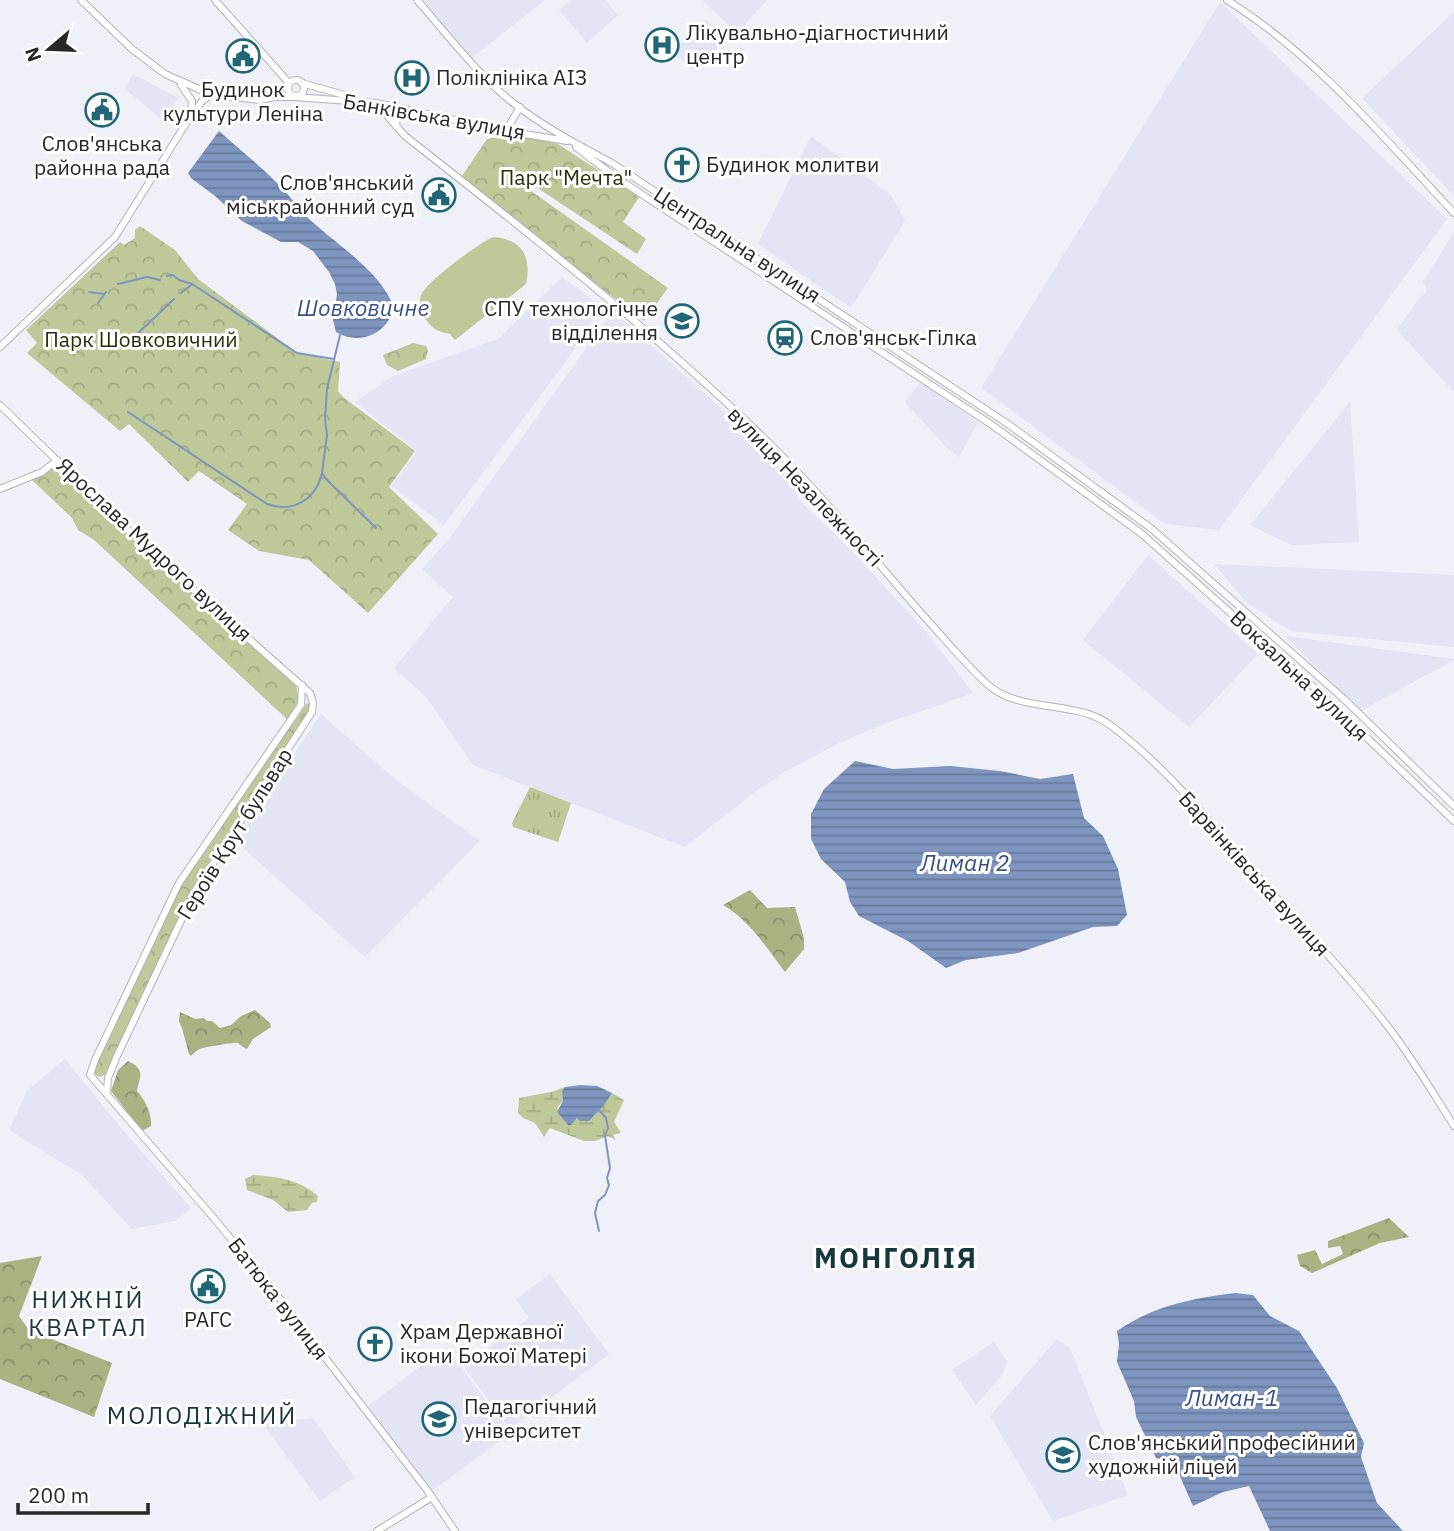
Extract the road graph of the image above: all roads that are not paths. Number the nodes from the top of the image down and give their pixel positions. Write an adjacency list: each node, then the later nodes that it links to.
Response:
1 (81, 0): 5 (street, Банківська вулиця)
2 (215, 0): 7 (street)
3 (417, 0): 13 (street, Центральна вулиця)
4 (1227, 0): 20 (street)
5 (177, 81): 8 (street, Банківська вулиця); 16 (street)
6 (302, 83): 7 (street); 9 (street); 11 (street)
7 (289, 84): 9 (street); 10 (street)
8 (212, 95): 10 (street, Банківська вулиця); 16 (street)
9 (295, 97): 10 (street, Банківська вулиця); 11 (street, Банківська вулиця)
10 (260, 100)
11 (376, 103): 12 (street, Банківська вулиця); 17 (street, вулиця Незалежності)
12 (393, 106): 14 (street, Банківська вулиця); 15 (street); 17 (street)
13 (520, 107): 18 (street); 19 (street, Центральна вулиця)
14 (409, 109): 15 (street); 18 (street, Банківська вулиця)
15 (398, 116): 17 (street)
16 (190, 117): 21 (street)
17 (394, 123): 29 (street, вулиця Незалежності)
18 (506, 131): 19 (street, Банківська вулиця)
19 (569, 141): 25 (street, Центральна вулиця); 26 (street, Центральна вулиця)
20 (1454, 213)
21 (0, 347)
22 (0, 405): 23 (street, Ярослава Мудрого вулиця)
23 (57, 460): 24 (street); 27 (street, Ярослава Мудрого вулиця)
24 (0, 489)
25 (1142, 534): 31 (street, Вокзальна вулиця)
26 (1175, 549): 30 (street, Вокзальна вулиця)
27 (302, 685): 28 (street, Ярослава Мудрого вулиця); 32 (street, Героїв Крут бульвар)
28 (310, 693): 33 (street, Героїв Крут бульвар)
29 (999, 694): 34 (street, Барвінківська вулиця)
30 (1454, 806)
31 (1454, 821)
32 (90, 1075): 33 (street, Батюка вулиця)
33 (107, 1093): 35 (street, Батюка вулиця)
34 (1454, 1126)
35 (432, 1497): 36 (street); 37 (street, Батюка вулиця)
36 (377, 1531)
37 (455, 1531)

